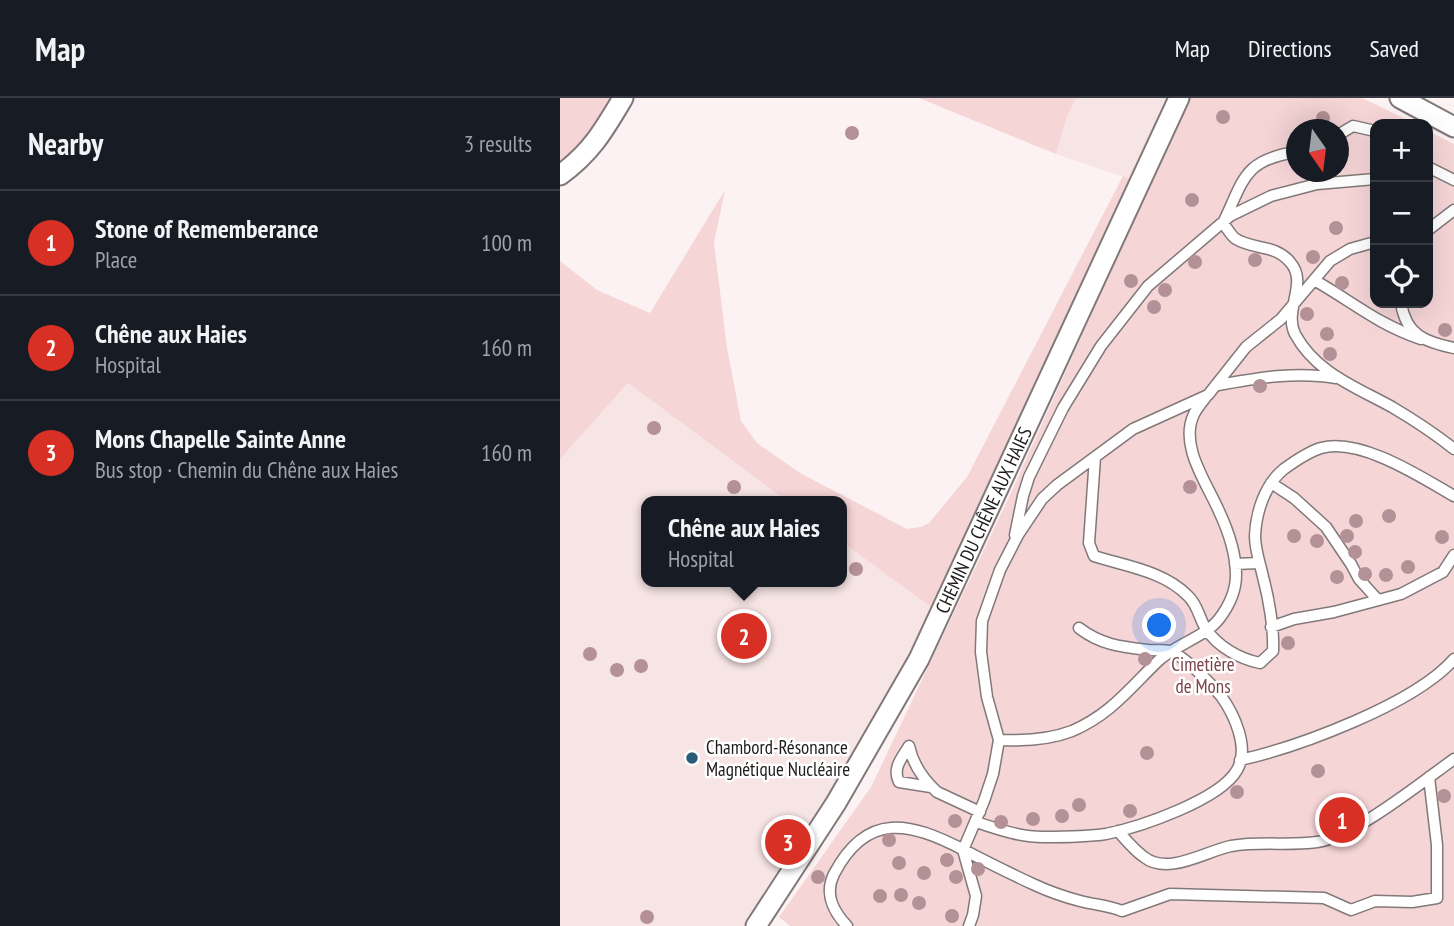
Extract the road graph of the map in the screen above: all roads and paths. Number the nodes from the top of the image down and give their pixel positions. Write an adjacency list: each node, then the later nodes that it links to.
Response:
1 (623, 98): 10 (street)
2 (1179, 98): 48 (street, CHEMIN DU CHÊNE AUX HAIES)
3 (1400, 98): 4 (street)
4 (1454, 127)
5 (1349, 129): 6 (lane)
6 (1370, 130)
7 (1286, 154): 15 (lane)
8 (1433, 170): 9 (lane)
9 (1439, 174): 11 (lane); 13 (lane)
10 (560, 175)
11 (1433, 175)
12 (1370, 179): 15 (lane)
13 (1454, 180)
14 (1454, 210): 16 (lane)
15 (1223, 223): 19 (lane); 30 (lane)
16 (1433, 228)
17 (1370, 243): 18 (lane)
18 (1314, 280): 19 (lane); 21 (lane)
19 (1293, 304): 23 (lane); 24 (lane)
20 (1402, 308): 21 (lane)
21 (1421, 339): 22 (lane)
22 (1454, 348)
23 (1337, 378): 24 (lane); 26 (lane)
24 (1217, 384): 25 (lane)
25 (1208, 395): 27 (lane); 33 (lane)
26 (1454, 449)
27 (1095, 457): 30 (lane); 37 (lane)
28 (1271, 483): 29 (lane); 32 (lane); 34 (lane)
29 (1454, 496)
30 (1014, 542): 40 (lane)
31 (1454, 555): 34 (lane)
32 (1259, 563): 33 (lane); 35 (lane)
33 (1235, 564): 37 (lane)
34 (1377, 599): 35 (lane)
35 (1271, 627): 37 (lane)
36 (1079, 628): 38 (lane)
37 (1206, 630): 38 (lane)
38 (1172, 651): 40 (lane); 42 (lane)
39 (1454, 659): 42 (lane)
40 (999, 740): 45 (lane)
41 (1454, 759): 43 (lane)
42 (1240, 760): 46 (lane)
43 (1429, 777): 46 (lane); 47 (lane)
44 (932, 787): 45 (lane)
45 (978, 817): 46 (lane); 47 (lane)
46 (1118, 831)
47 (963, 849): 49 (lane); 50 (lane)
48 (756, 926)
49 (847, 926)
50 (969, 926)

